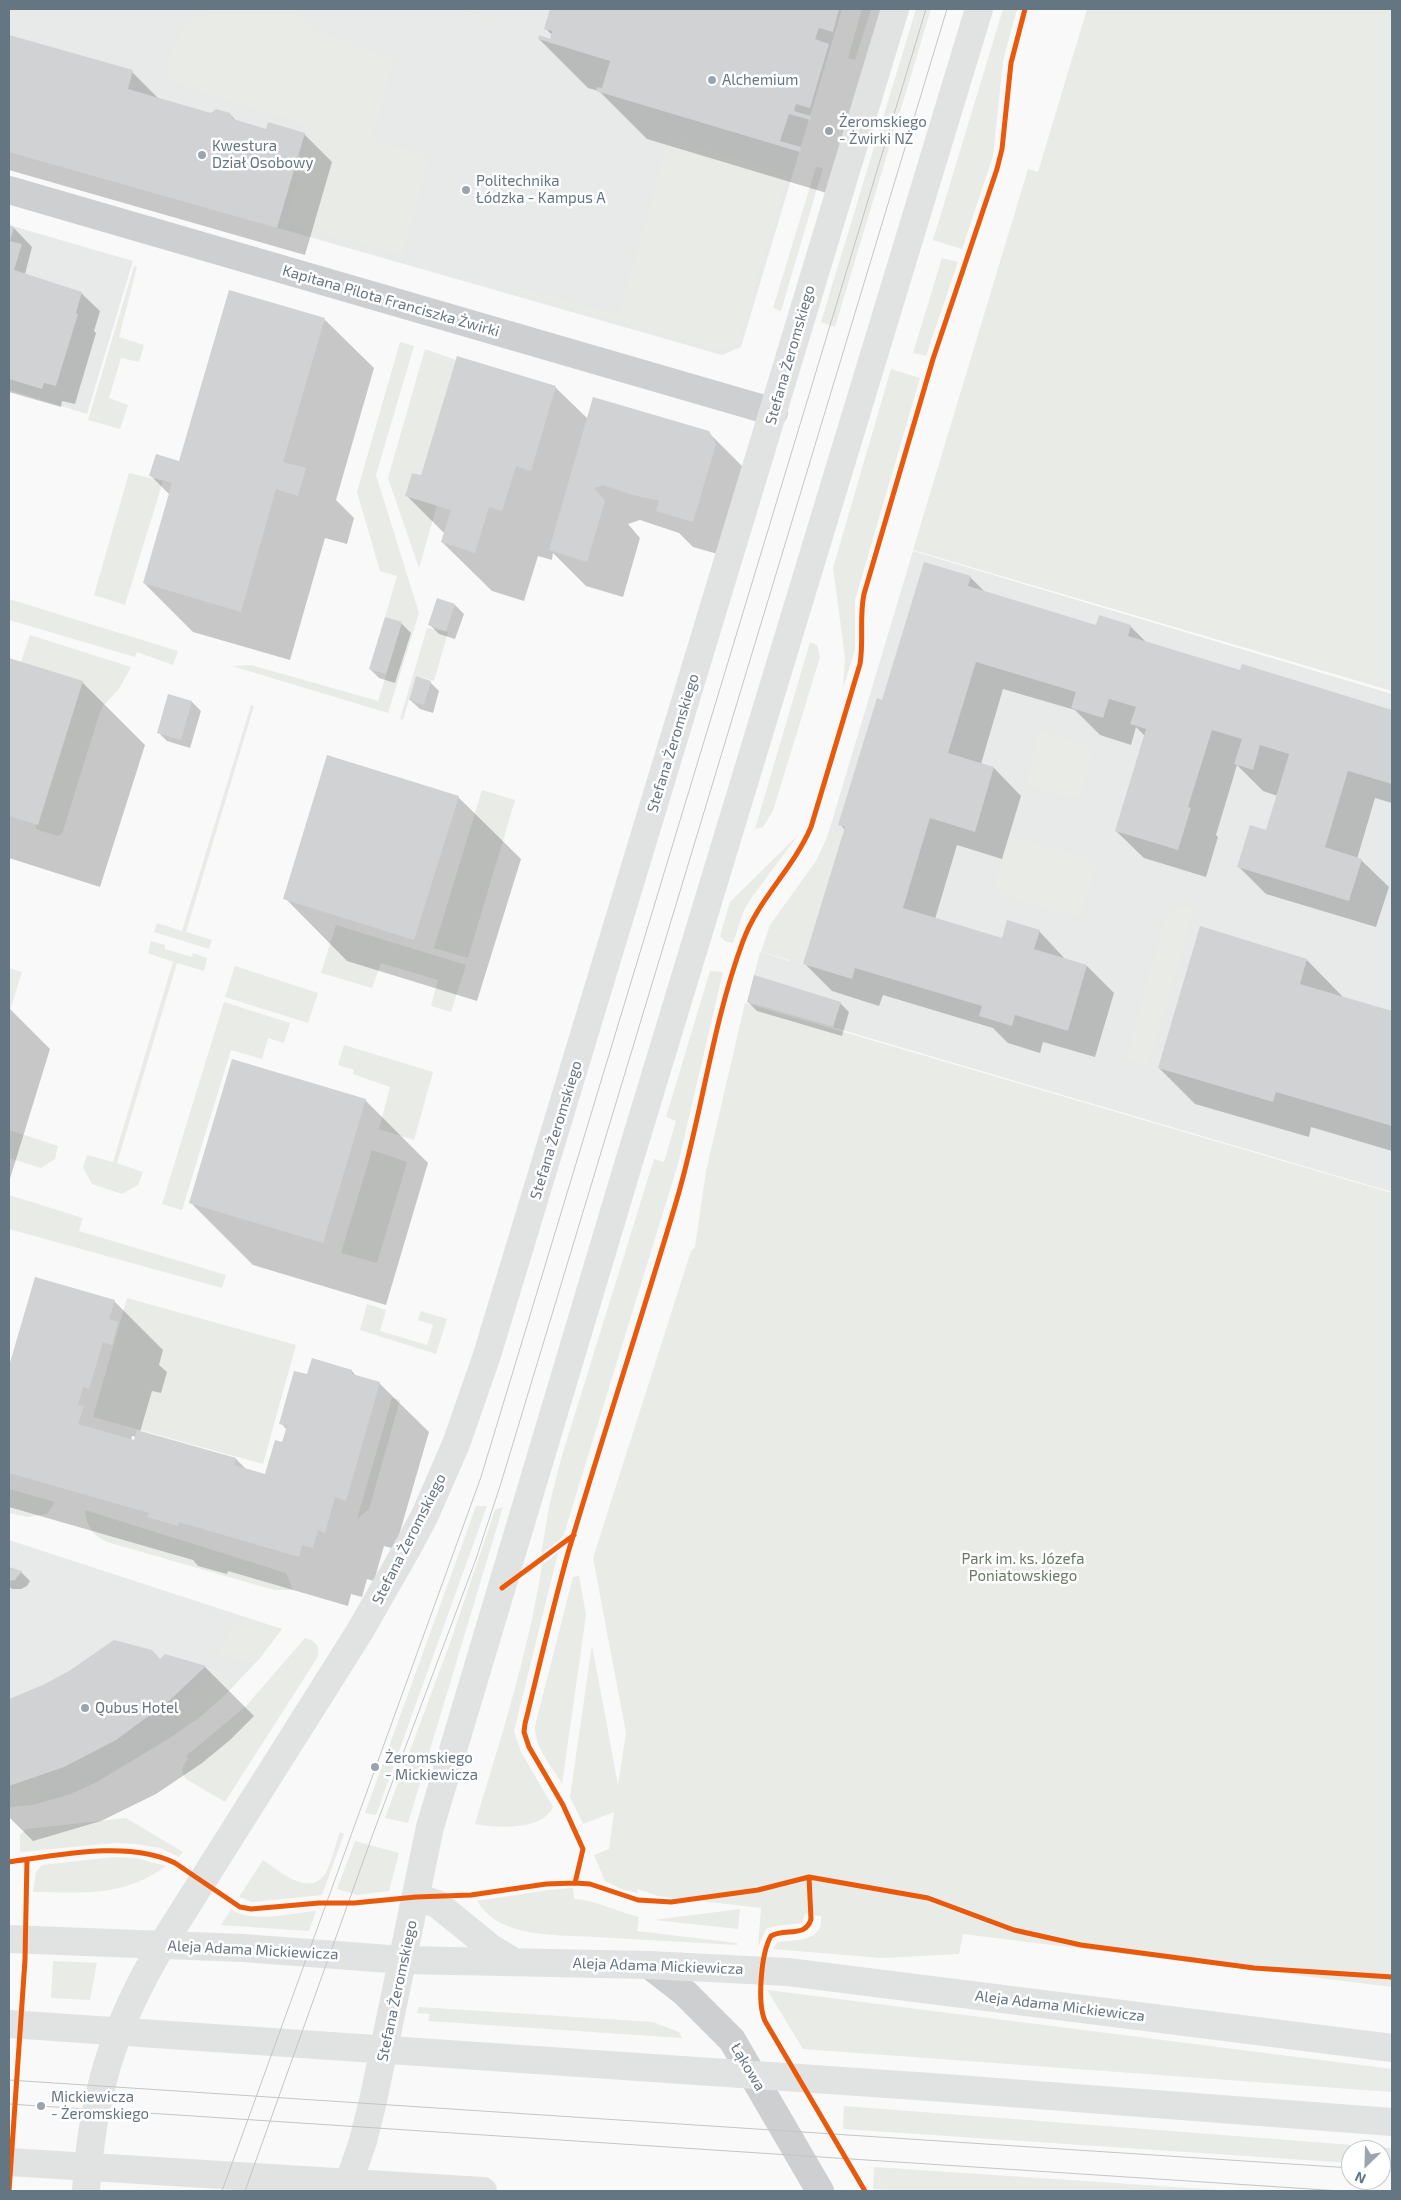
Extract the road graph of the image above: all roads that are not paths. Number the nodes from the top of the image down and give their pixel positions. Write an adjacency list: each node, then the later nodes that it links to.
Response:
1 (895, 9): 4 (main road, Stefana Żeromskiego)
2 (979, 9): 5 (main road, Stefana Żeromskiego)
3 (9, 190): 4 (street, Kapitana Pilota Franciszka Żwirki)
4 (774, 412): 7 (main road, Stefana Żeromskiego)
5 (416, 1897): 8 (main road, Stefana Żeromskiego); 9 (main road)
6 (9, 1939): 7 (main road, Aleja Adama Mickiewicza)
7 (162, 1946): 8 (main road, Aleja Adama Mickiewicza); 15 (main road, Stefana Żeromskiego)
8 (404, 1960): 9 (main road, Aleja Adama Mickiewicza); 16 (main road, Stefana Żeromskiego)
9 (514, 1962): 10 (main road, Aleja Adama Mickiewicza)
10 (649, 1965): 12 (main road, Aleja Adama Mickiewicza); 18 (street, Łąkowa)
11 (9, 2024): 13 (main road)
12 (1392, 2048)
13 (1392, 2122)
14 (9, 2162): 17 (main road)
15 (86, 2191)
16 (346, 2191)
17 (483, 2191)
18 (820, 2191)

